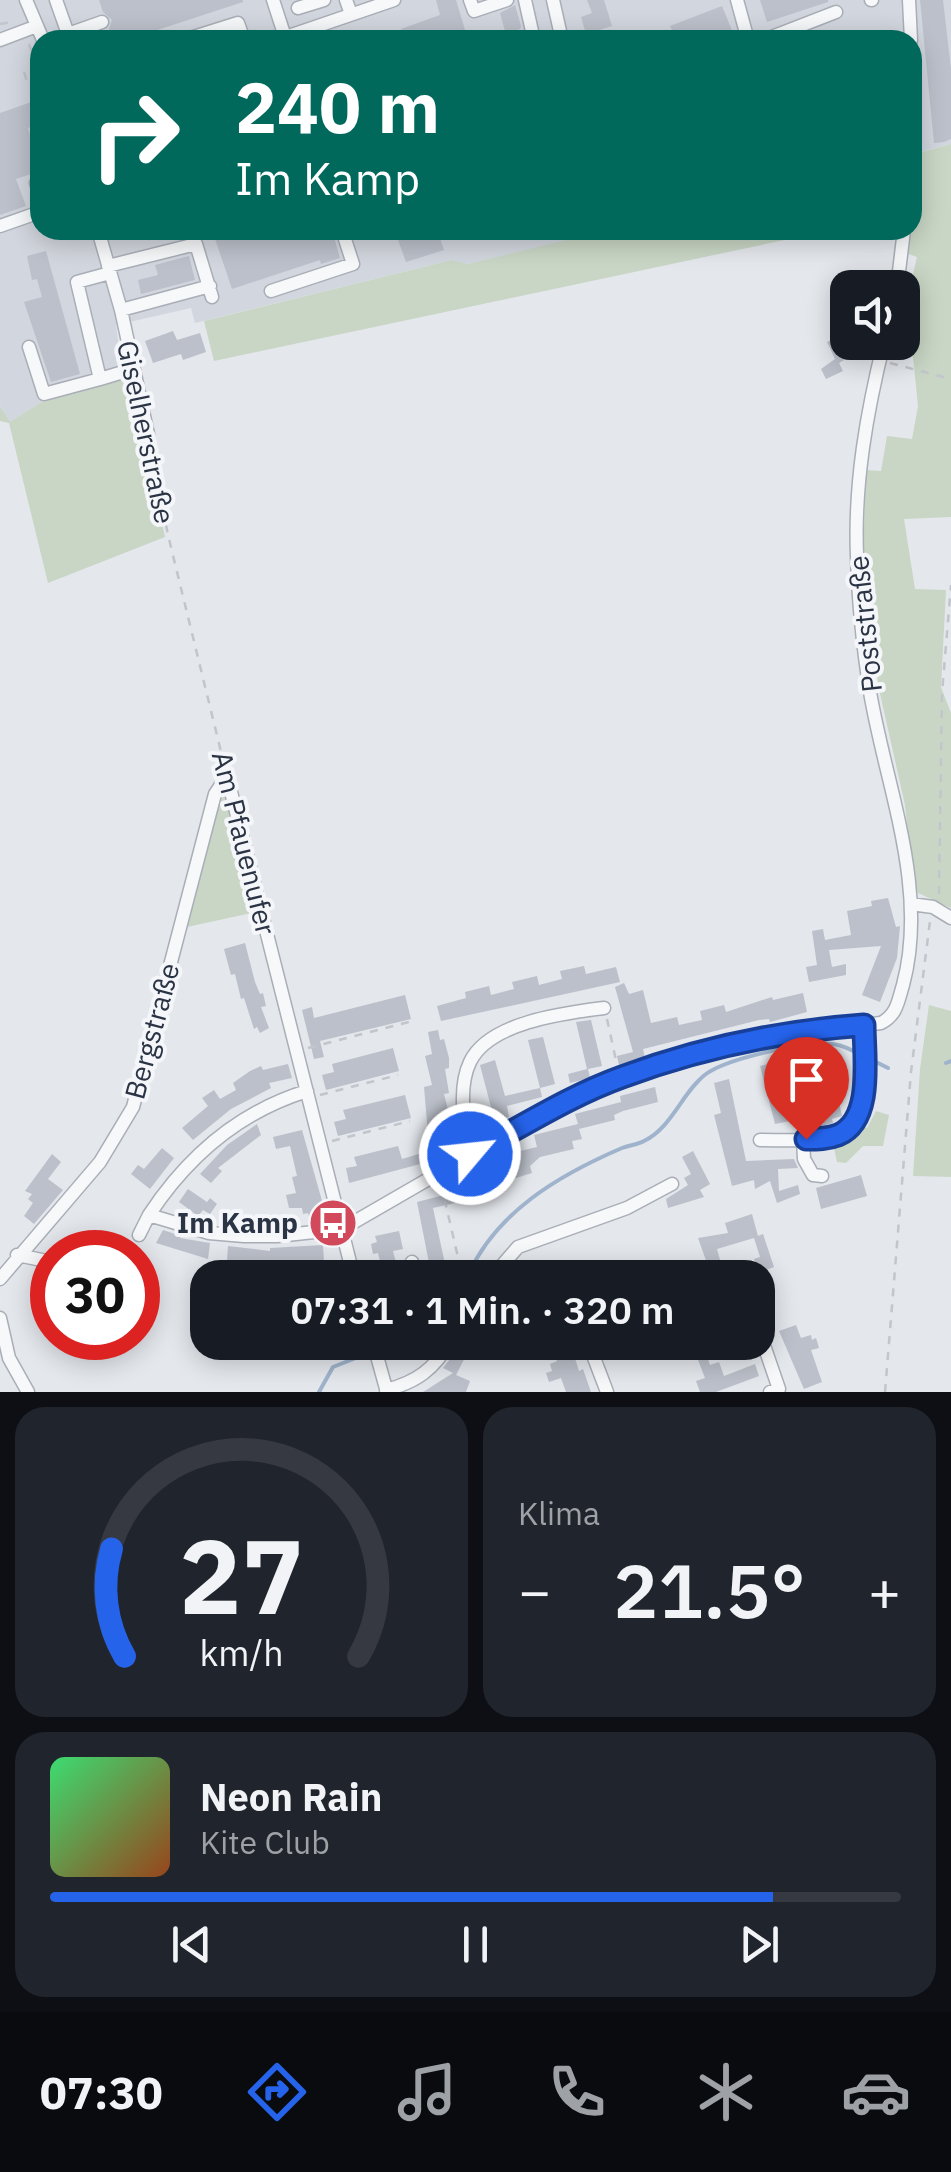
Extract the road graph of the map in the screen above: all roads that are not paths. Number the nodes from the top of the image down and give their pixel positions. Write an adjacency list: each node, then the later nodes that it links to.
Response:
1 (26, 0): 17 (street)
2 (56, 0): 18 (street)
3 (273, 0): 22 (street)
4 (328, 0): 13 (street); 15 (street)
5 (346, 0): 15 (street)
6 (394, 0): 15 (street)
7 (470, 0): 8 (street)
8 (507, 0)
9 (525, 0): 24 (street)
10 (554, 0): 25 (street)
11 (737, 0): 26 (street)
12 (910, 0): 28 (street)
13 (298, 8)
14 (836, 12): 27 (street)
15 (348, 15): 23 (street)
16 (102, 22): 19 (street)
17 (39, 30)
18 (67, 30)
19 (79, 30)
20 (214, 30): 21 (street)
21 (241, 30)
22 (281, 30)
23 (307, 30)
24 (532, 30)
25 (560, 30)
26 (746, 30)
27 (790, 30)
28 (911, 30)
29 (30, 35): 30 (street)
30 (0, 40)
31 (30, 216): 32 (street)
32 (0, 226)
33 (101, 240): 36 (street, Giselherstraße)
34 (345, 240): 38 (street)
35 (903, 240): 37 (street)
36 (109, 269): 39 (street, Giselherstraße); 39 (street); 43 (street)
37 (900, 270)
38 (270, 291)
39 (120, 310): 42 (street, Giselherstraße)
40 (29, 347): 43 (street)
41 (880, 360): 46 (street, Poststraße)
42 (134, 369): 43 (street); 44 (street, Giselherstraße)
43 (100, 378)
44 (148, 434)
45 (226, 776): 50 (street, Am Pfauenufer); 59 (street, Bergstraße)
46 (911, 904): 47 (street); 49 (street, Poststraße)
47 (951, 918)
48 (604, 1008): 53 (street)
49 (864, 1025): 51 (street); 53 (street)
50 (308, 1094): 56 (street); 57 (street, Am Pfauenufer)
51 (802, 1139): 52 (street); 54 (street)
52 (760, 1140)
53 (470, 1154): 57 (street)
54 (822, 1176)
55 (672, 1184): 62 (street)
56 (149, 1215): 57 (street); 58 (street)
57 (342, 1229): 61 (street, Am Pfauenufer)
58 (142, 1230)
59 (17, 1255): 60 (street); 63 (street, Bergstraße)
60 (30, 1258)
61 (350, 1260)
62 (507, 1260)
63 (0, 1279)
64 (0, 1318): 70 (street)
65 (378, 1360): 69 (street)
66 (440, 1360): 69 (street)
67 (595, 1360): 71 (street)
68 (769, 1360): 72 (street)
69 (387, 1391)
70 (28, 1392)
71 (607, 1392)
72 (770, 1392)

